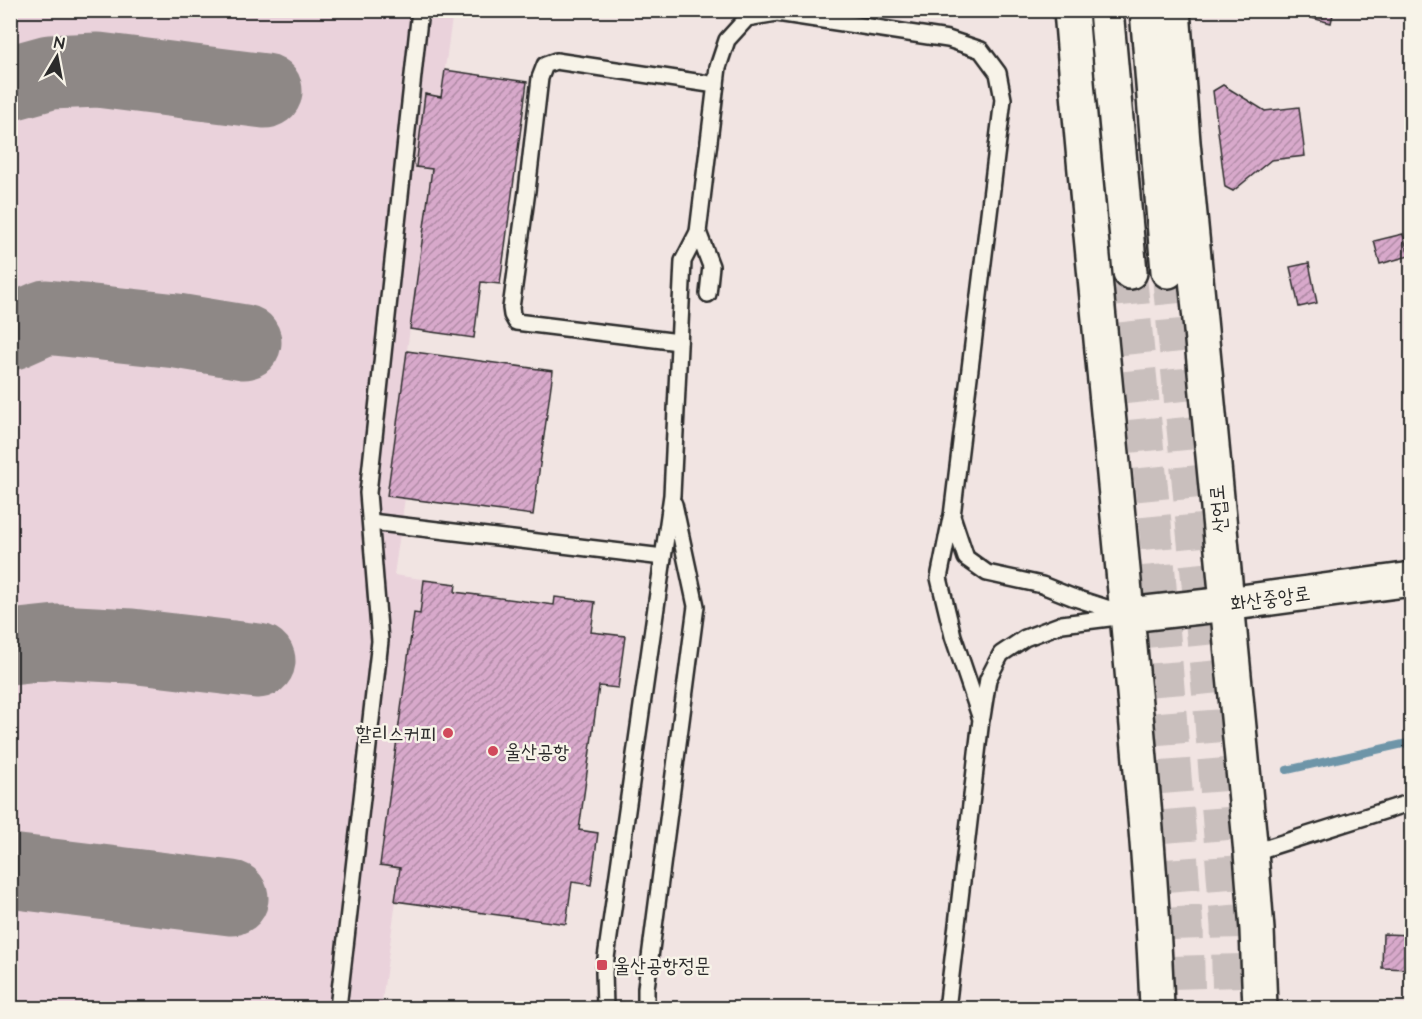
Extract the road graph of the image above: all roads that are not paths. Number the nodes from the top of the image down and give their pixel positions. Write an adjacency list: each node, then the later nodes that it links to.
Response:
1 (420, 10): 14 (lane)
2 (1071, 10): 18 (main road)
3 (1106, 10): 9 (main road)
4 (1147, 10): 8 (main road)
5 (1173, 10): 17 (main road, 산업로)
6 (716, 85): 7 (lane); 11 (lane); 13 (lane)
7 (698, 232): 10 (lane); 11 (lane)
8 (1168, 271)
9 (1130, 272)
10 (708, 294)
11 (679, 342): 12 (lane)
12 (672, 495): 15 (lane); 25 (lane)
13 (952, 516): 18 (lane); 19 (lane)
14 (371, 522): 15 (lane); 23 (lane)
15 (663, 557): 24 (lane)
16 (1412, 579): 17 (main road, 화산중앙로)
17 (1227, 604): 18 (main road, 화산중앙로); 21 (main road, 산업로)
18 (1128, 615): 19 (lane); 26 (main road)
19 (981, 719): 22 (lane)
20 (1412, 802): 21 (lane)
21 (1251, 853): 27 (main road, 산업로)
22 (947, 1006)
23 (338, 1008)
24 (605, 1008)
25 (646, 1008)
26 (1157, 1008)
27 (1260, 1008)

